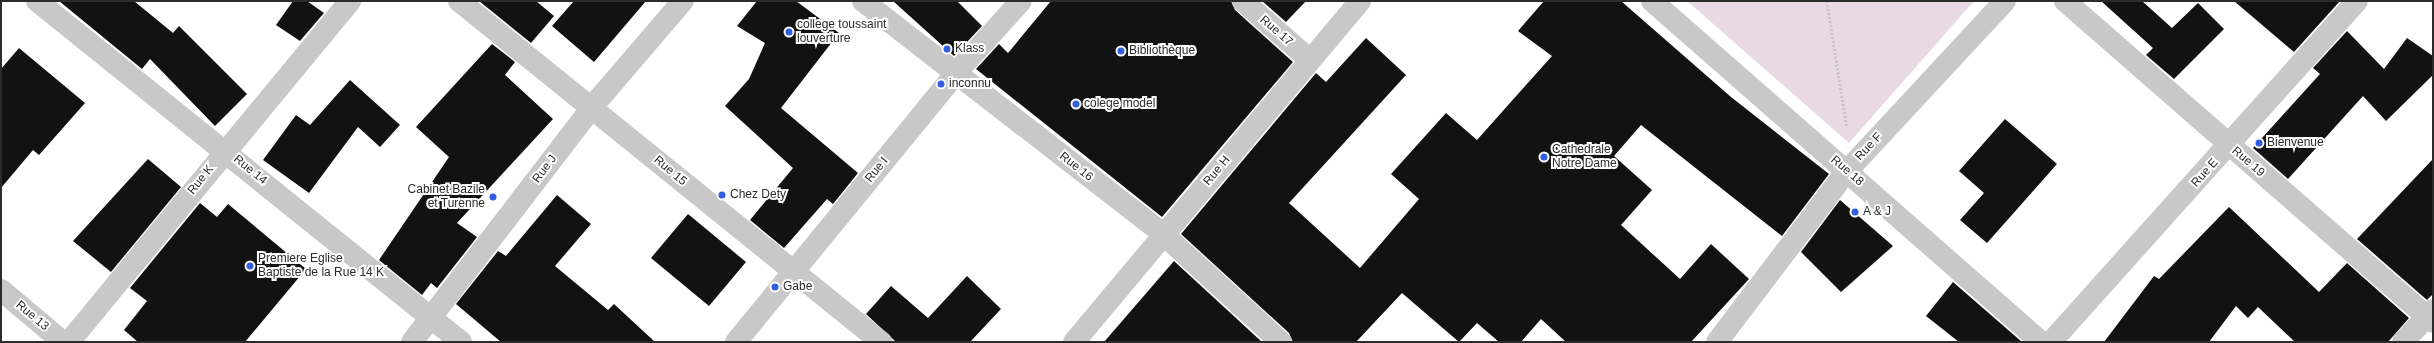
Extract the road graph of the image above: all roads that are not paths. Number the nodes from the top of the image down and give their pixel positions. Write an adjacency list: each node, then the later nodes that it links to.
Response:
1 (37, 1): 17 (street, Rue 14)
2 (350, 1): 17 (street, Rue K)
3 (459, 1): 15 (street, Rue 15)
4 (682, 1): 15 (street, Rue J)
5 (863, 1): 14 (street, Rue 16)
6 (1021, 1): 14 (street, Rue I)
7 (1243, 1): 13 (street, Rue 17)
8 (1360, 1): 13 (street, Rue H)
9 (1652, 1): 18 (street, Rue 18)
10 (2005, 1): 18 (street, Rue F)
11 (2065, 1): 16 (street, Rue 19)
12 (2357, 1): 16 (street, Rue E)
13 (1310, 60): 19 (street, Rue H)
14 (955, 74): 19 (street, Rue 16); 20 (street, Rue I)
15 (592, 106): 20 (street, Rue 15); 23 (street, Rue J)
16 (2229, 146): 22 (street, Rue 19); 34 (street, Rue E)
17 (226, 150): 23 (street, Rue 14); 25 (street, Rue K)
18 (1847, 171): 32 (street, Rue F); 33 (street, Rue 18)
19 (1163, 234): 30 (street, Rue H); 31 (street, Rue 16)
20 (793, 274): 28 (street, Rue I); 29 (street, Rue 15)
21 (1, 290): 24 (street, Rue 13)
22 (2431, 316): 35 (street)
23 (432, 319): 26 (street, Rue J); 27 (street, Rue 14)
24 (63, 342)
25 (69, 342)
26 (412, 342)
27 (460, 342)
28 (736, 342)
29 (881, 342)
30 (1074, 342)
31 (1281, 342)
32 (1717, 342)
33 (2041, 342)
34 (2051, 342)
35 (2403, 342)

